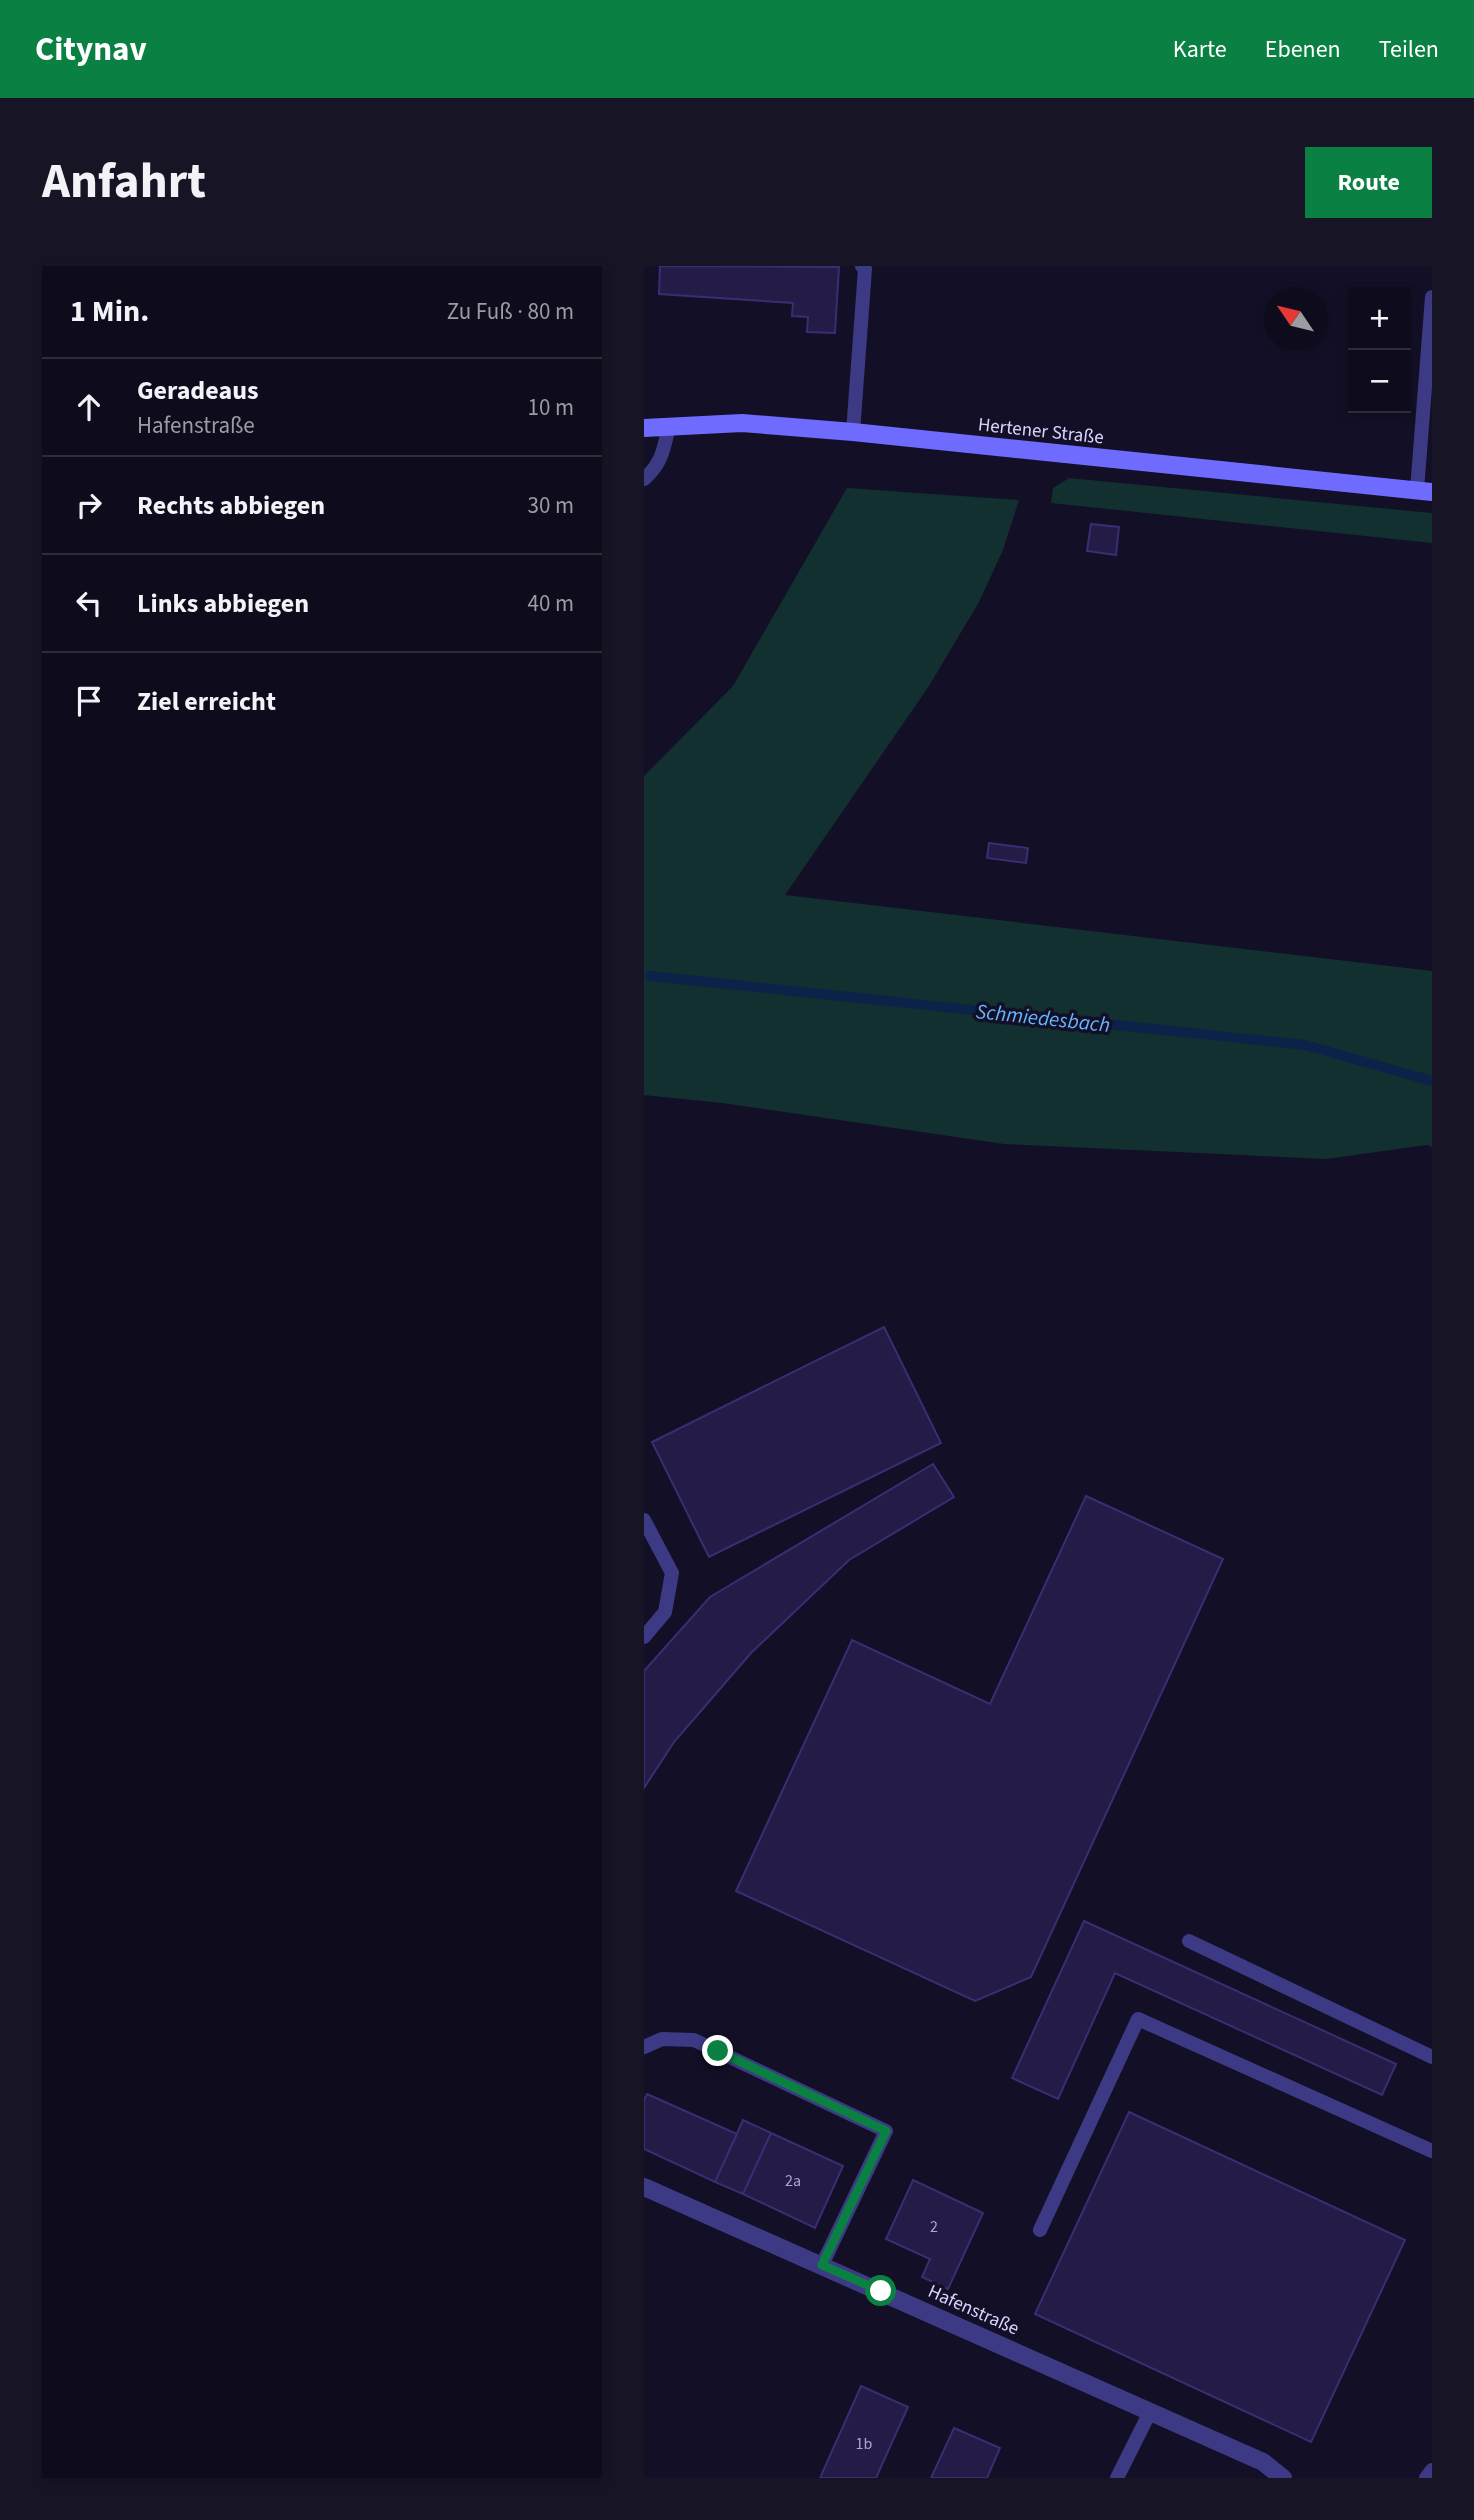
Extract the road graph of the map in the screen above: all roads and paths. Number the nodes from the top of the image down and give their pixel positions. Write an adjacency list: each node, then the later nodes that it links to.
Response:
1 (862, 266): 6 (lane)
2 (1432, 297): 3 (lane)
3 (1430, 352): 8 (lane)
4 (669, 426): 5 (main road, Hertener Straße); 6 (main road, Hertener Straße); 7 (lane)
5 (644, 428)
6 (853, 432): 8 (main road, Hertener Straße)
7 (644, 479)
8 (1425, 491)
9 (644, 1520): 10 (lane)
10 (644, 1636)
11 (1189, 1941): 13 (lane)
12 (644, 2047): 17 (lane)
13 (1432, 2057)
14 (1432, 2151): 16 (lane)
15 (644, 2187): 17 (street, Hafenstraße)
16 (1040, 2230)
17 (822, 2265): 18 (street, Hafenstraße)
18 (1150, 2412): 20 (street, Hafenstraße); 21 (lane)
19 (1432, 2470): 22 (lane)
20 (1280, 2477)
21 (1117, 2478)
22 (1426, 2478)

